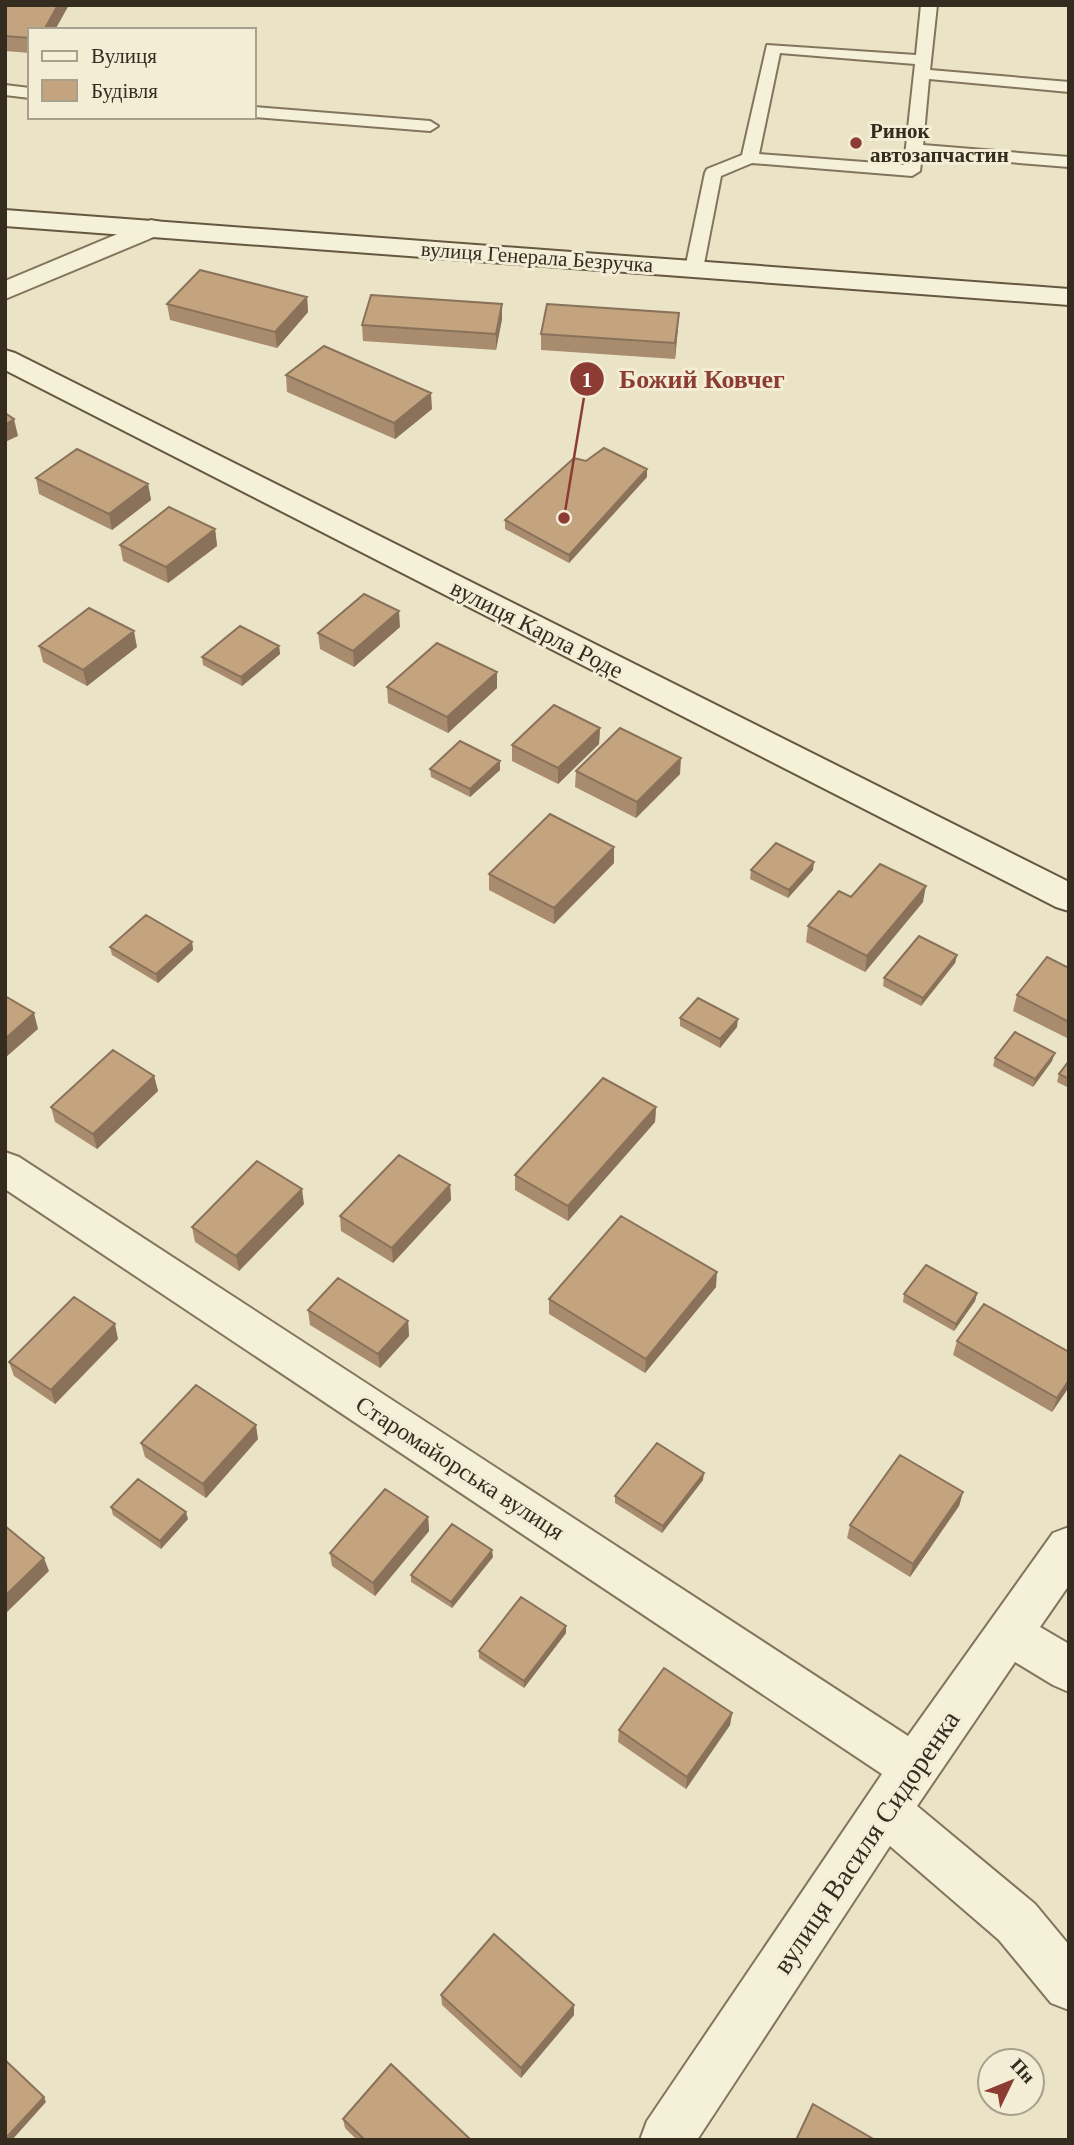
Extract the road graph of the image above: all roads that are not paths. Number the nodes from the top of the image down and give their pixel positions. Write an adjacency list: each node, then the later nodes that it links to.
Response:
1 (929, 5): 2 (lane)
2 (924, 67): 3 (lane); 8 (lane); 9 (lane)
3 (1069, 86)
4 (5, 90): 5 (lane)
5 (28, 93)
6 (256, 112): 7 (lane)
7 (430, 126)
8 (914, 149): 9 (lane); 10 (lane)
9 (750, 158): 13 (lane)
10 (1069, 162)
11 (5, 218): 12 (street, вулиця Генерала Безручка)
12 (151, 228): 13 (street, вулиця Генерала Безручка); 14 (street)
13 (694, 269): 15 (street, вулиця Генерала Безручка)
14 (5, 291)
15 (1069, 297)
16 (5, 359): 17 (street, вулиця Карла Роде)
17 (1069, 898)
18 (5, 1168): 22 (street, Старомайорська вулиця)
19 (1069, 1547): 20 (street, вулиця Василя Сидоренка)
20 (1009, 1633): 21 (street); 22 (street, вулиця Василя Сидоренка)
21 (1069, 1670)
22 (915, 1768): 23 (street, вулиця Василя Сидоренка)
23 (885, 1810): 24 (street); 25 (street, вулиця Василя Сидоренка)
24 (1069, 1985)
25 (666, 2140)

